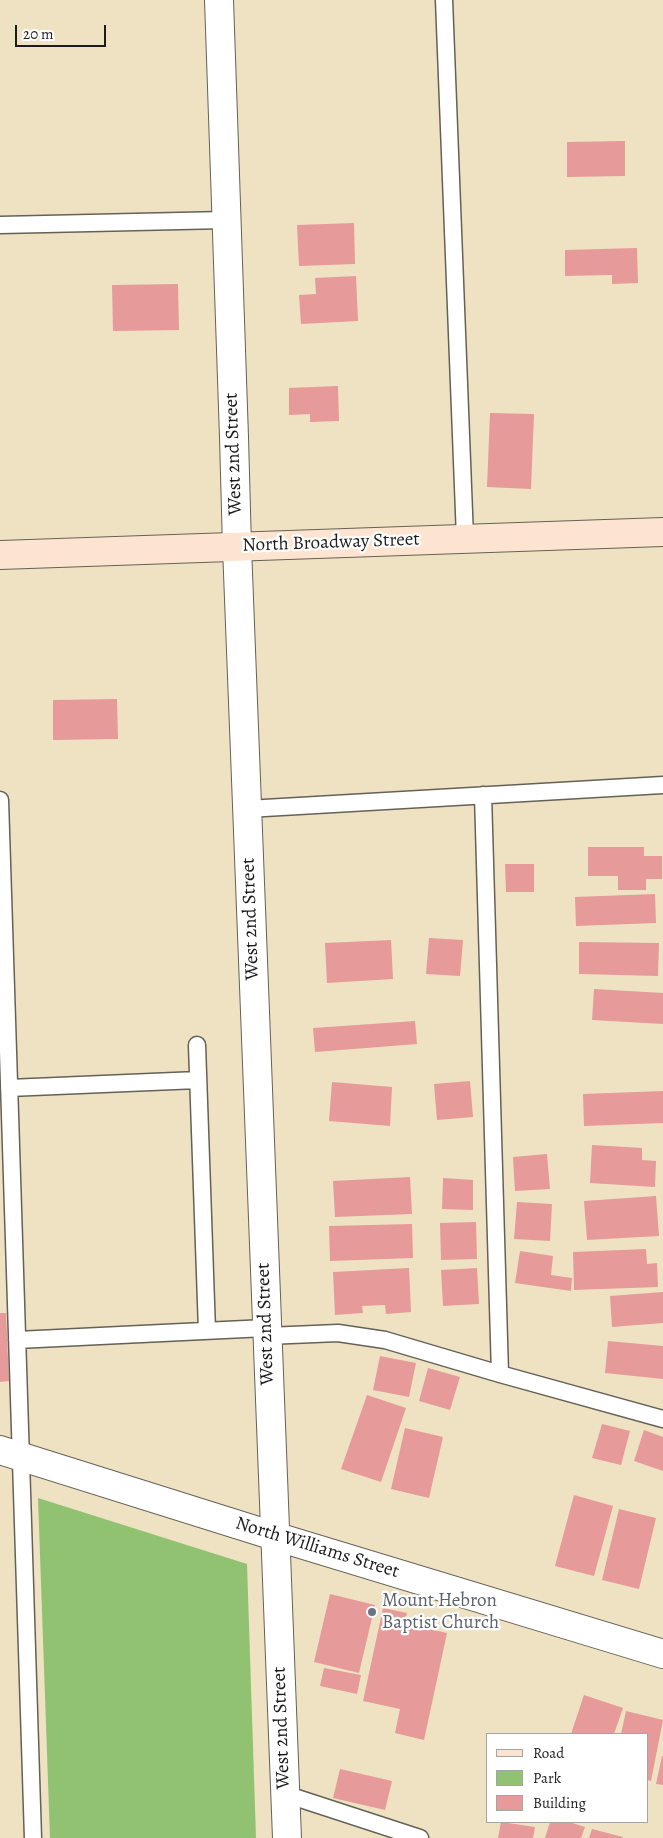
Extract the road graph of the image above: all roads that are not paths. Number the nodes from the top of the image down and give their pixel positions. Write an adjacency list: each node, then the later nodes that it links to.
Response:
1 (219, 0): 3 (street, West 2nd Street)
2 (444, 0): 6 (lane)
3 (226, 220): 4 (lane); 7 (street, West 2nd Street)
4 (0, 225)
5 (663, 532): 6 (street, North Broadway Street)
6 (465, 538): 7 (street, North Broadway Street)
7 (237, 546): 8 (street, North Broadway Street); 12 (street, West 2nd Street)
8 (0, 555)
9 (663, 785): 10 (lane)
10 (483, 795): 12 (lane); 22 (lane)
11 (0, 800): 13 (lane)
12 (247, 808): 20 (street, West 2nd Street)
13 (1, 859): 14 (lane)
14 (2, 927): 17 (lane)
15 (197, 1045): 16 (lane)
16 (198, 1080): 17 (lane); 19 (lane)
17 (10, 1088): 18 (lane)
18 (7, 1262): 21 (lane)
19 (207, 1331): 20 (lane); 21 (lane)
20 (267, 1332): 22 (lane); 25 (street, West 2nd Street)
21 (17, 1340): 24 (lane)
22 (500, 1374): 23 (lane)
23 (663, 1419)
24 (10, 1453): 25 (street, North Williams Street); 28 (lane)
25 (274, 1536): 26 (street, North Williams Street); 27 (street, West 2nd Street)
26 (663, 1654)
27 (285, 1794): 29 (street, West 2nd Street); 30 (lane)
28 (33, 1838)
29 (287, 1838)
30 (420, 1838)

